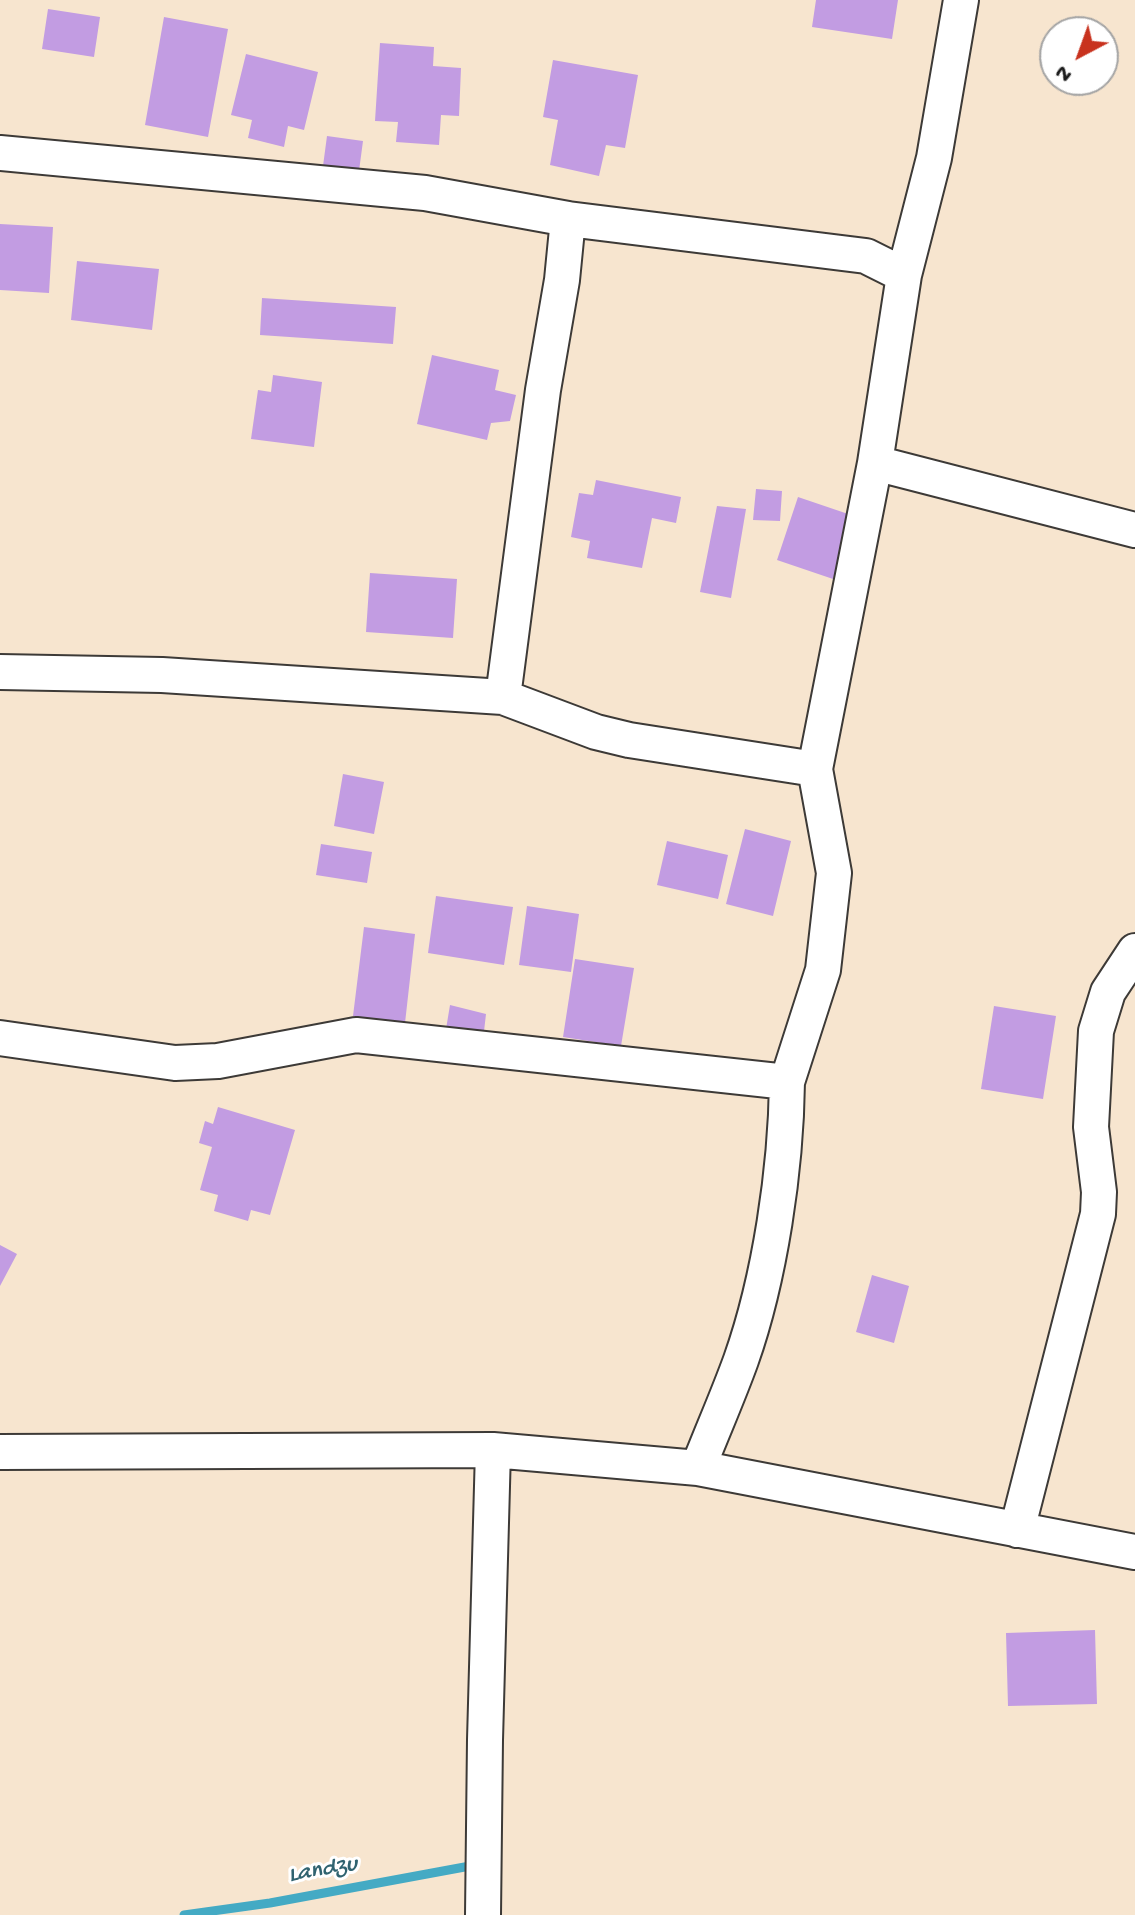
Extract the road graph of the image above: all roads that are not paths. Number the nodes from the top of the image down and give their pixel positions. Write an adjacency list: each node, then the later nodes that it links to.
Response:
1 (961, 0): 4 (street)
2 (0, 153): 3 (street)
3 (568, 219): 4 (street); 8 (street)
4 (904, 275): 5 (street)
5 (875, 463): 6 (street); 9 (street)
6 (1135, 530)
7 (0, 672): 8 (street)
8 (503, 697): 9 (street)
9 (815, 769): 12 (street)
10 (1135, 951): 16 (street)
11 (0, 1038): 12 (street)
12 (787, 1082): 15 (street)
13 (493, 1450): 14 (street); 15 (street); 18 (street)
14 (0, 1452)
15 (698, 1468): 16 (street)
16 (1017, 1530): 17 (street)
17 (1135, 1552)
18 (483, 1915)

